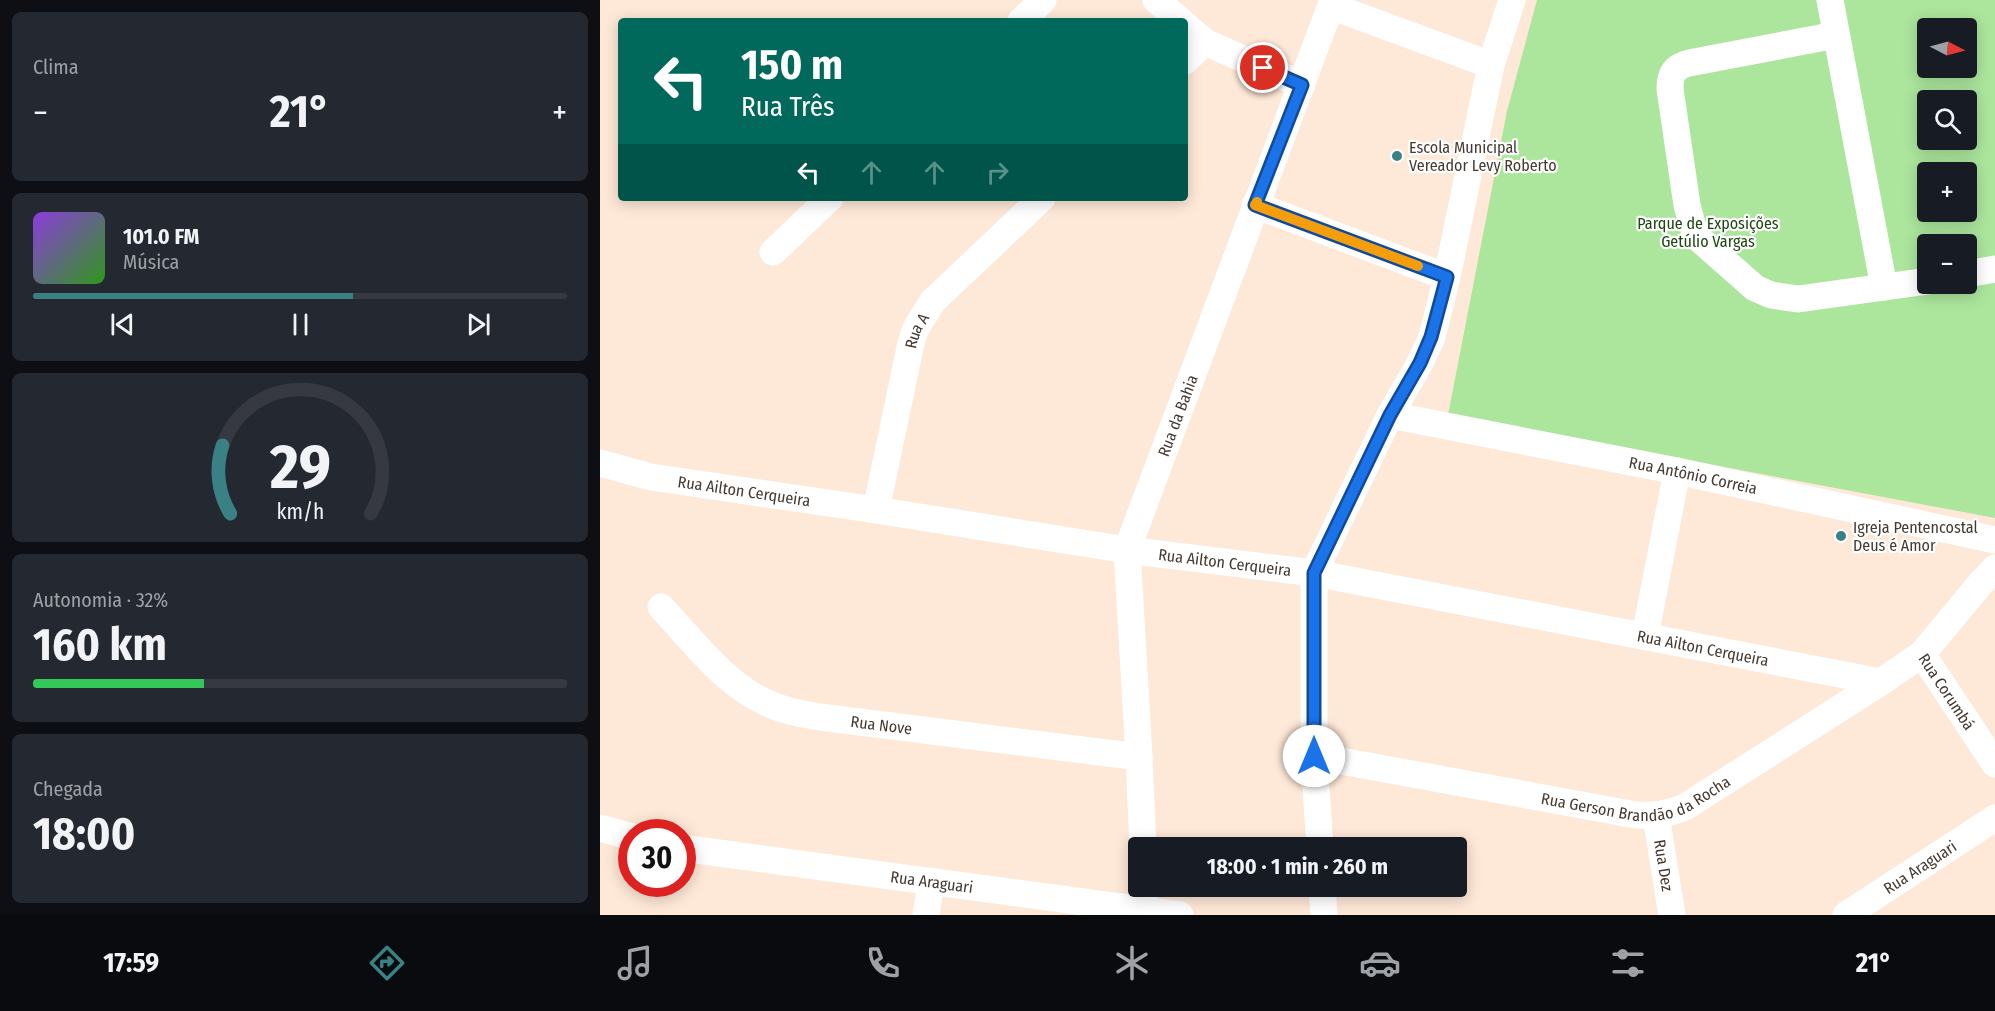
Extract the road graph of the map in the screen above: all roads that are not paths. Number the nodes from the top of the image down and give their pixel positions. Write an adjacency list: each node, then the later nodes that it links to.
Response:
1 (1043, 0): 6 (street)
2 (1156, 0): 7 (street)
3 (1512, 0): 11 (street)
4 (1830, 0): 9 (street)
5 (1332, 3): 11 (street); 12 (street, Rua da Bahia)
6 (1024, 18)
7 (1177, 18)
8 (1195, 33): 10 (street); 12 (street)
9 (1836, 35): 21 (street); 21 (street)
10 (1188, 53)
11 (1491, 65): 19 (street)
12 (1302, 85): 15 (street, Rua da Bahia)
13 (827, 201): 16 (street)
14 (1039, 201): 25 (street, Rua A)
15 (1255, 205): 19 (street); 27 (street, Rua da Bahia)
16 (772, 252)
17 (1995, 269): 18 (street)
18 (1977, 272)
19 (1447, 277): 22 (street)
20 (1917, 282): 21 (street)
21 (1884, 287)
22 (1390, 415): 24 (street, Rua Antônio Correia); 29 (street)
23 (600, 464): 25 (street, Rua Ailton Cerqueira)
24 (1677, 471): 26 (street, Rua Antônio Correia); 31 (street)
25 (876, 510): 27 (street, Rua Ailton Cerqueira)
26 (1995, 540)
27 (1127, 550): 29 (street, Rua Ailton Cerqueira); 35 (street, Rua da Bahia)
28 (1995, 568): 32 (street, Rua Corumbá)
29 (1314, 573): 31 (street, Rua Ailton Cerqueira); 34 (street)
30 (661, 608): 35 (street, Rua Nove)
31 (1645, 636): 33 (street, Rua Ailton Cerqueira)
32 (1922, 654): 33 (street, Rua Gerson Brandão da Rocha); 36 (street, Rua Corumbá)
33 (1881, 682): 37 (street, Rua Gerson Brandão da Rocha)
34 (1314, 756): 37 (street, Rua Gerson Brandão da Rocha); 42 (street)
35 (1139, 757): 41 (street, Rua da Bahia)
36 (1995, 764)
37 (1656, 816): 50 (street, Rua Dez)
38 (1995, 818): 51 (street, Rua Araguari)
39 (600, 828): 40 (street)
40 (618, 833)
41 (1143, 837)
42 (1319, 837)
43 (696, 850): 44 (street, Rua Araguari)
44 (931, 881): 46 (street, Rua Araguari); 47 (street)
45 (1323, 897): 49 (street)
46 (1144, 899): 48 (street, Rua Araguari)
47 (926, 915)
48 (1180, 915)
49 (1324, 915)
50 (1672, 915)
51 (1846, 915)

